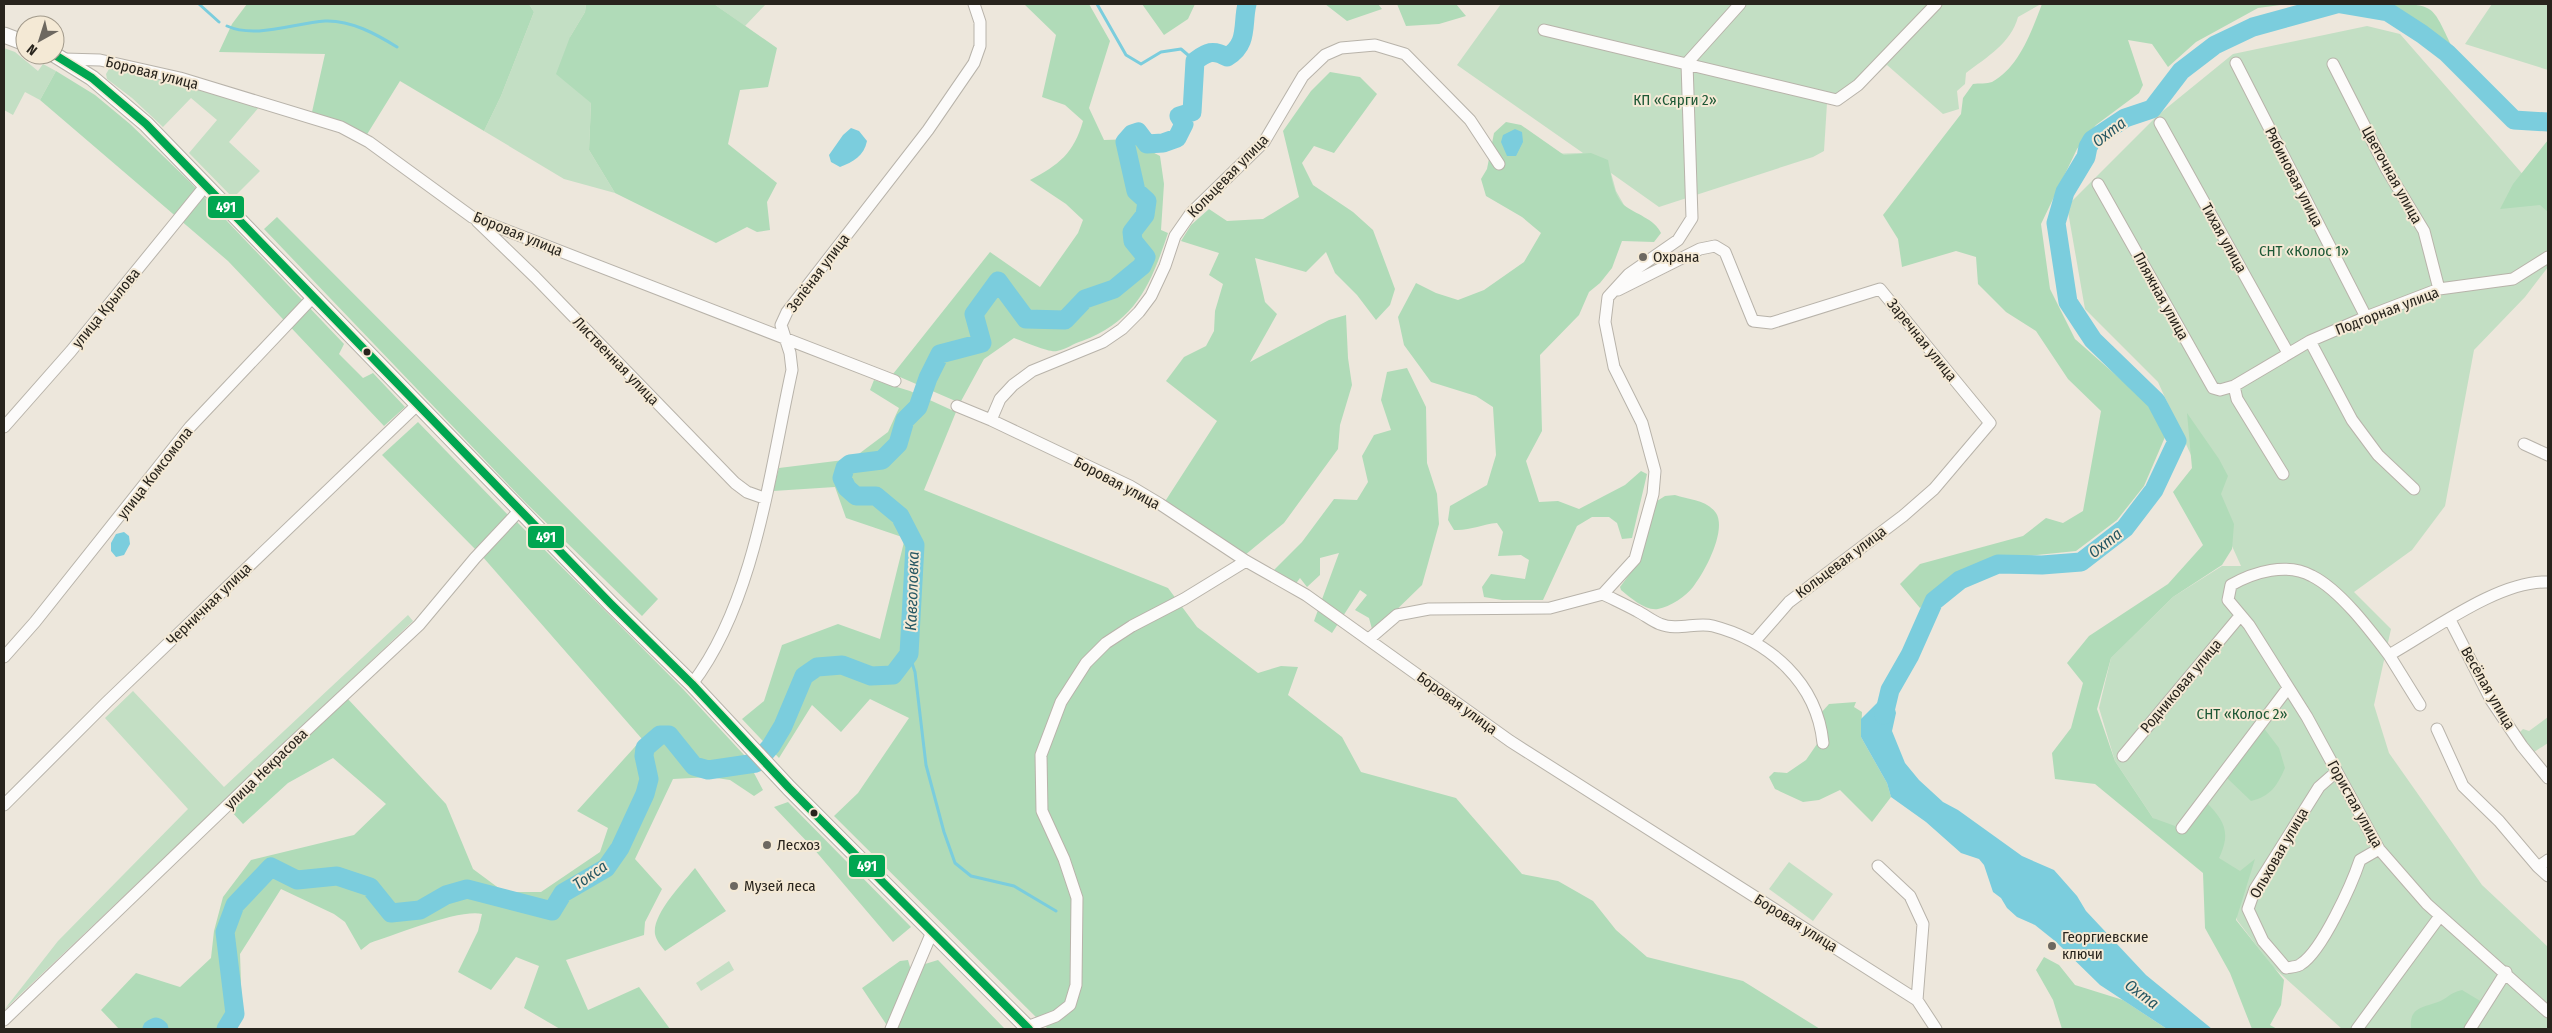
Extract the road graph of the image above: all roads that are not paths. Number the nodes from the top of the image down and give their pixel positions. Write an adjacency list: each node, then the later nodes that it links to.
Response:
1 (974, 4): 20 (street, Зелёная улица)
2 (1740, 4): 7 (street)
3 (1936, 4): 7 (street)
4 (1544, 30): 7 (street)
5 (65, 57): 14 (street, Боровая улица)
6 (65, 61): 13 (main road)
7 (1687, 63): 18 (street)
8 (2236, 63): 19 (street, Рябиновая улица)
9 (2333, 64): 16 (street, Цветочная улица)
10 (2160, 123): 22 (street, Тихая улица)
11 (1499, 164): 27 (street, Кольцевая улица)
12 (2098, 184): 24 (street, Пляжная улица)
13 (206, 185): 17 (main road); 28 (street, улица Крылова)
14 (472, 217): 20 (street, Боровая улица); 34 (street, Лиственная улица)
15 (2548, 257): 16 (street, Подгорная улица)
16 (2439, 290): 19 (street, Подгорная улица)
17 (314, 296): 25 (main road); 44 (street, улица Комсомола)
18 (1608, 297): 32 (street, Заречная улица); 38 (street)
19 (2366, 317): 21 (street, Подгорная улица)
20 (784, 338): 23 (street, Боровая улица); 34 (street, Зелёная улица)
21 (2310, 341): 22 (street, Подгорная улица); 33 (street)
22 (2288, 354): 24 (street, Подгорная улица)
23 (895, 381)
24 (2234, 386): 31 (street)
25 (417, 405): 35 (main road); 53 (street, Черничная улица)
26 (957, 406): 27 (street, Боровая улица)
27 (991, 420): 36 (street, Боровая улица)
28 (4, 427)
29 (2524, 444): 30 (street)
30 (2548, 455)
31 (2283, 474)
32 (1934, 489): 42 (street, Кольцевая улица)
33 (2414, 489)
34 (764, 498): 45 (street, Зелёная улица)
35 (520, 510): 45 (main road); 65 (street, улица Некрасова)
36 (1246, 561): 41 (street, Боровая улица); 66 (street)
37 (2548, 582): 40 (street)
38 (1603, 594): 41 (street); 42 (street)
39 (2240, 616): 43 (street, Гористая улица); 46 (street, Гористая улица); 50 (street, Родниковая улица)
40 (2450, 620): 43 (street); 52 (street, Весёлая улица)
41 (1369, 639): 63 (street, Боровая улица)
42 (1754, 642): 49 (street)
43 (2390, 655): 47 (street)
44 (4, 657)
45 (692, 684): 61 (main road)
46 (2288, 688): 51 (street, Гористая улица); 54 (street)
47 (2420, 704)
48 (2437, 729): 58 (street)
49 (1823, 743)
50 (2123, 756)
51 (2336, 772): 55 (street, Гористая улица); 55 (street, Ольховая улица)
52 (2548, 778)
53 (4, 805)
54 (2182, 828)
55 (2379, 849): 60 (street, Гористая улица)
56 (2548, 860): 58 (street)
57 (1878, 866): 63 (street)
58 (2538, 867): 59 (street)
59 (2548, 876)
60 (2440, 916): 62 (street, Гористая улица); 69 (street)
61 (932, 932): 66 (main road); 67 (street)
62 (2506, 972): 64 (street, Гористая улица); 70 (street)
63 (1917, 1000): 68 (street, Боровая улица)
64 (2548, 1012)
65 (4, 1020)
66 (1028, 1028)
67 (891, 1029)
68 (1936, 1029)
69 (2357, 1029)
70 (2470, 1029)

